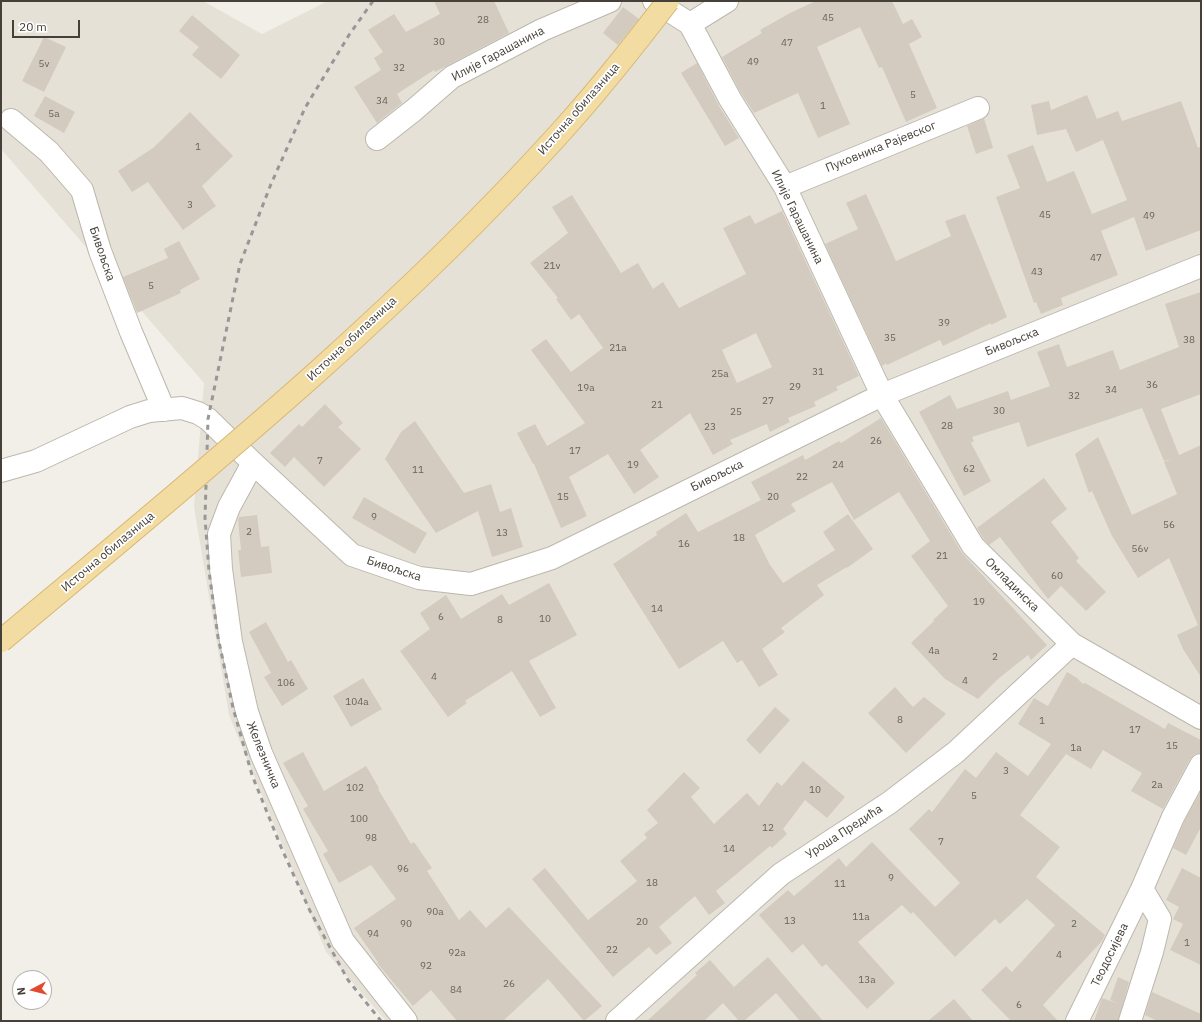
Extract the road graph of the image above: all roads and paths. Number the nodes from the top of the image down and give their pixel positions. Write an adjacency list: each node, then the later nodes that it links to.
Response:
1 (610, 1): 8 (street, Илије Гарашанина)
2 (654, 1): 5 (street, Илије Гарашанина)
3 (668, 1): 15 (main road, Источна обилазница, bridge)
4 (727, 1): 5 (street)
5 (690, 24): 9 (street, Илије Гарашанина)
6 (978, 108): 9 (street, Пуковника Рајевског)
7 (11, 120): 12 (street, Бивољска)
8 (377, 139)
9 (785, 187): 11 (street, Илије Гарашанина)
10 (1201, 266): 11 (street, Бивољска)
11 (882, 395): 13 (street, Бивољска); 16 (street, Омладинска)
12 (164, 410): 13 (street, Бивољска); 14 (street, Бивољска)
13 (253, 464): 20 (street, Железничка)
14 (1, 471)
15 (1, 641)
16 (1072, 644): 17 (street, Омладинска); 21 (street, Уроша Предића)
17 (1201, 718)
18 (1201, 765): 19 (street, Теодосијева)
19 (1142, 889): 22 (street, Теодосијева); 23 (street)
20 (406, 1021)
21 (617, 1021)
22 (1077, 1021)
23 (1130, 1021)

